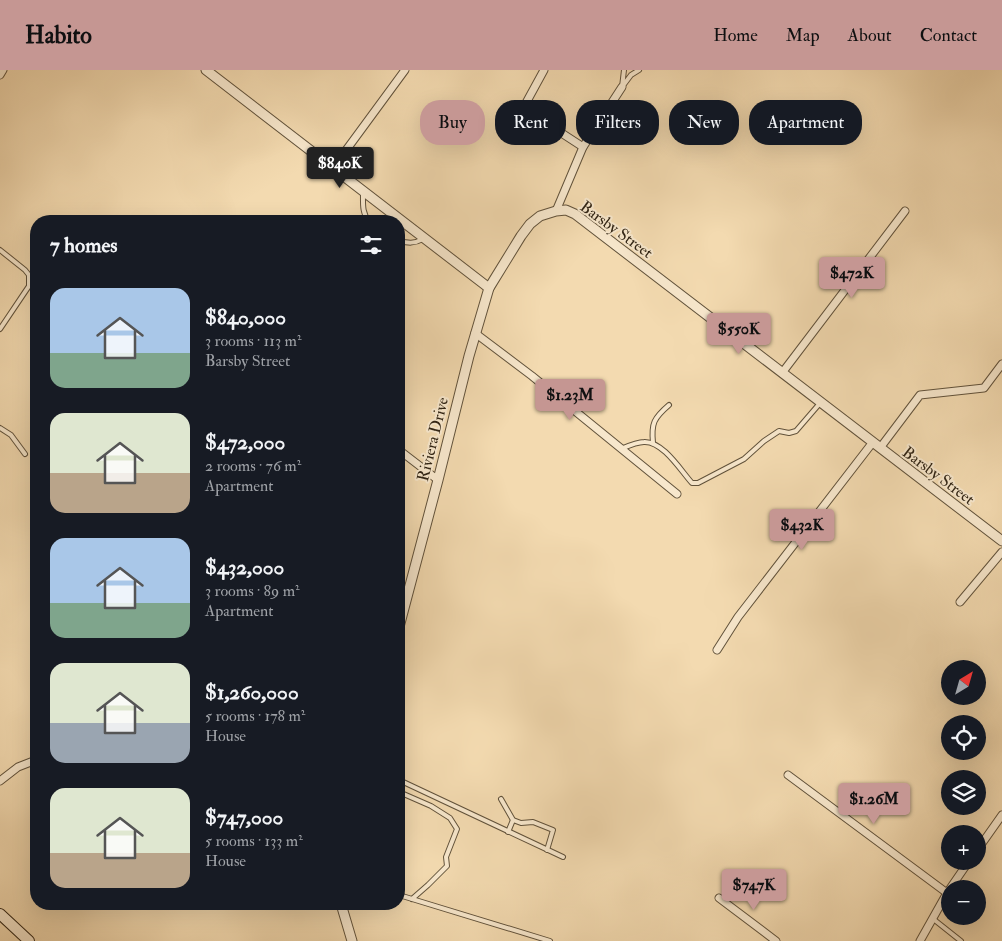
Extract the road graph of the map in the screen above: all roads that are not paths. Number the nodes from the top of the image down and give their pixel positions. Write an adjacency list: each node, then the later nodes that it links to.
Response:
1 (3, 70): 7 (street)
2 (206, 70): 10 (street)
3 (405, 70): 10 (street)
4 (544, 70): 9 (street)
5 (624, 70): 8 (lane)
6 (639, 70): 8 (lane)
7 (0, 75)
8 (622, 86): 9 (street)
9 (583, 147): 12 (street)
10 (333, 168): 11 (street)
11 (363, 191): 14 (lane); 15 (street)
12 (556, 211): 20 (street, Barsby Street); 24 (street, Barsby Street)
13 (905, 211): 24 (street)
14 (365, 215)
15 (394, 215)
16 (405, 224): 17 (street)
17 (424, 239): 18 (lane); 20 (street)
18 (405, 243)
19 (0, 250): 21 (lane)
20 (489, 288): 22 (street, Riviera Drive)
21 (0, 329)
22 (475, 333): 30 (street); 33 (street, Riviera Drive)
23 (1002, 364): 29 (street)
24 (782, 373): 25 (street, Barsby Street)
25 (821, 402): 28 (lane); 29 (street, Barsby Street)
26 (669, 405): 28 (lane)
27 (0, 428): 31 (lane)
28 (654, 443): 30 (lane)
29 (876, 445): 35 (street, Barsby Street); 39 (street)
30 (621, 449): 34 (street)
31 (25, 454)
32 (405, 455): 33 (street)
33 (438, 480): 38 (street, Riviera Drive)
34 (677, 494)
35 (1002, 542)
36 (1002, 552): 37 (street)
37 (960, 602)
38 (405, 604)
39 (717, 650)
40 (30, 762): 42 (street)
41 (788, 775): 52 (street)
42 (0, 781)
43 (405, 783): 48 (lane)
44 (405, 795): 55 (lane)
45 (501, 799): 47 (lane)
46 (1002, 815): 49 (street)
47 (513, 820): 48 (lane); 50 (lane)
48 (508, 832): 50 (lane)
49 (986, 838)
50 (547, 850): 51 (lane)
51 (563, 857)
52 (941, 889)
53 (405, 897): 55 (lane)
54 (719, 898): 63 (street)
55 (412, 899): 62 (lane)
56 (941, 903): 59 (street)
57 (343, 910): 61 (street)
58 (0, 914): 60 (main road)
59 (932, 918): 64 (street); 65 (lane)
60 (29, 941)
61 (352, 941)
62 (550, 941)
63 (776, 941)
64 (920, 941)
65 (961, 941)

